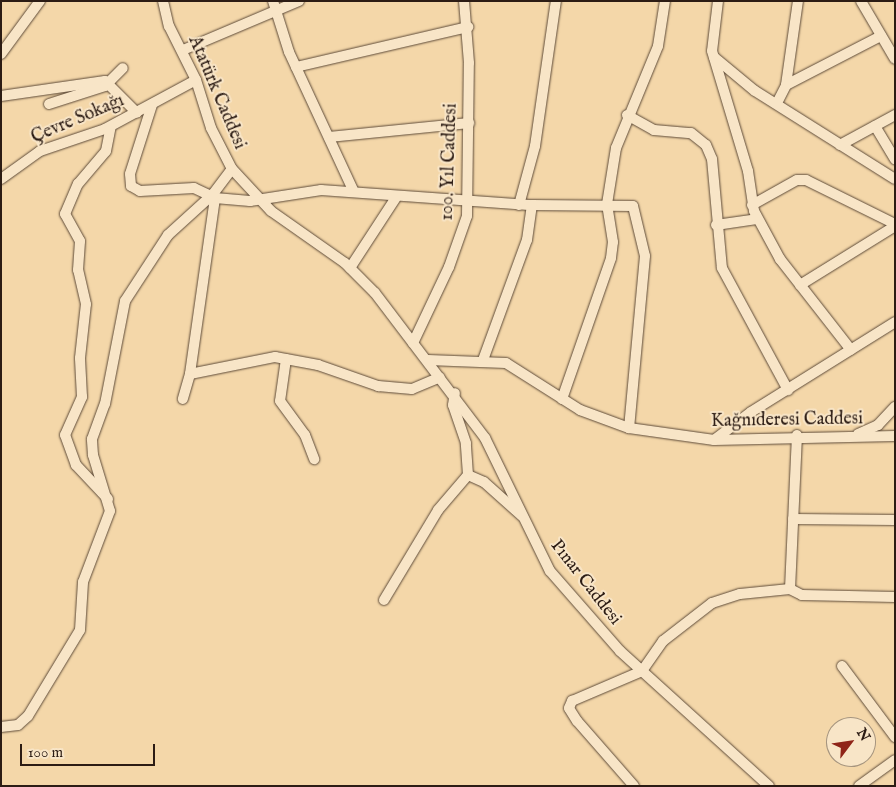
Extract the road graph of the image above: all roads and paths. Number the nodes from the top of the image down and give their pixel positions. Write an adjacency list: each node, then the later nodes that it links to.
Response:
1 (40, 1): 15 (street)
2 (163, 1): 14 (street, Atatürk Caddesi)
3 (273, 1): 11 (street)
4 (299, 1): 11 (street)
5 (464, 1): 12 (street, 100. Yıl Caddesi)
6 (556, 1): 44 (street)
7 (665, 1): 28 (street)
8 (718, 1): 16 (street)
9 (798, 1): 22 (street)
10 (861, 1): 13 (street)
11 (276, 14): 14 (street); 19 (street)
12 (468, 27): 19 (street); 30 (street, 100. Yıl Caddesi)
13 (881, 36): 17 (street); 22 (street)
14 (183, 50): 20 (street, Atatürk Caddesi)
15 (1, 54)
16 (714, 57): 25 (street); 46 (street)
17 (895, 59)
18 (123, 68): 21 (street)
19 (296, 68): 33 (street)
20 (196, 80): 26 (street, Çevre Sokağı); 36 (street, Atatürk Caddesi)
21 (110, 83): 23 (street); 24 (street); 27 (street)
22 (786, 85): 25 (street)
23 (1, 96)
24 (49, 104)
25 (777, 104): 34 (street)
26 (152, 105): 27 (street, Çevre Sokağı); 40 (street)
27 (136, 113): 31 (street, Çevre Sokağı)
28 (627, 115): 45 (street); 49 (street)
29 (895, 115): 32 (street)
30 (469, 123): 33 (street); 43 (street, 100. Yıl Caddesi)
31 (111, 126): 37 (street, Çevre Sokağı); 73 (street)
32 (875, 126): 34 (street); 35 (street)
33 (329, 137): 39 (street)
34 (840, 145): 38 (street)
35 (895, 159)
36 (232, 169): 40 (street); 42 (street, Atatürk Caddesi)
37 (1, 179)
38 (895, 180)
39 (353, 190): 41 (street); 42 (street)
40 (214, 196): 42 (street); 59 (street); 73 (street)
41 (397, 196): 43 (street); 51 (street)
42 (259, 200): 51 (street, Atatürk Caddesi)
43 (469, 201): 44 (street); 54 (street, 100. Yıl Caddesi)
44 (519, 204): 47 (street)
45 (607, 204): 47 (street); 64 (street); 66 (street)
46 (752, 205): 48 (street); 50 (street)
47 (532, 206): 58 (street)
48 (757, 219): 49 (street); 52 (street)
49 (716, 225): 61 (street)
50 (895, 225): 52 (street)
51 (350, 268): 54 (street, Pınar Caddesi)
52 (800, 285): 55 (street)
53 (895, 322): 55 (street)
54 (413, 343): 57 (street, Pınar Caddesi)
55 (851, 350): 61 (street)
56 (286, 359): 59 (street); 60 (street); 71 (street)
57 (428, 360): 58 (street, Kağnıderesi Caddesi); 60 (street, Pınar Caddesi)
58 (483, 360): 64 (street, Kağnıderesi Caddesi)
59 (190, 374): 63 (street)
60 (440, 377): 62 (street, Pınar Caddesi)
61 (788, 390): 70 (street)
62 (455, 393): 72 (street); 74 (street, Pınar Caddesi)
63 (182, 399)
64 (562, 399): 66 (street, Kağnıderesi Caddesi)
65 (895, 407): 68 (street)
66 (629, 428): 70 (street, Kağnıderesi Caddesi)
67 (797, 435): 68 (street, Kağnıderesi Caddesi); 70 (street, Kağnıderesi Caddesi); 75 (street)
68 (854, 435): 69 (street, Kağnıderesi Caddesi)
69 (895, 436)
70 (714, 440)
71 (314, 459)
72 (468, 475): 74 (street); 79 (street)
73 (109, 500): 82 (street)
74 (522, 516): 81 (street, Pınar Caddesi)
75 (792, 519): 76 (street); 77 (street)
76 (895, 520)
77 (790, 589): 78 (street); 81 (street)
78 (895, 597)
79 (384, 600)
80 (842, 666): 83 (street)
81 (642, 671): 85 (street); 86 (street, Pınar Caddesi)
82 (1, 727)
83 (895, 737)
84 (895, 760): 87 (street)
85 (634, 786)
86 (769, 786)
87 (859, 786)

